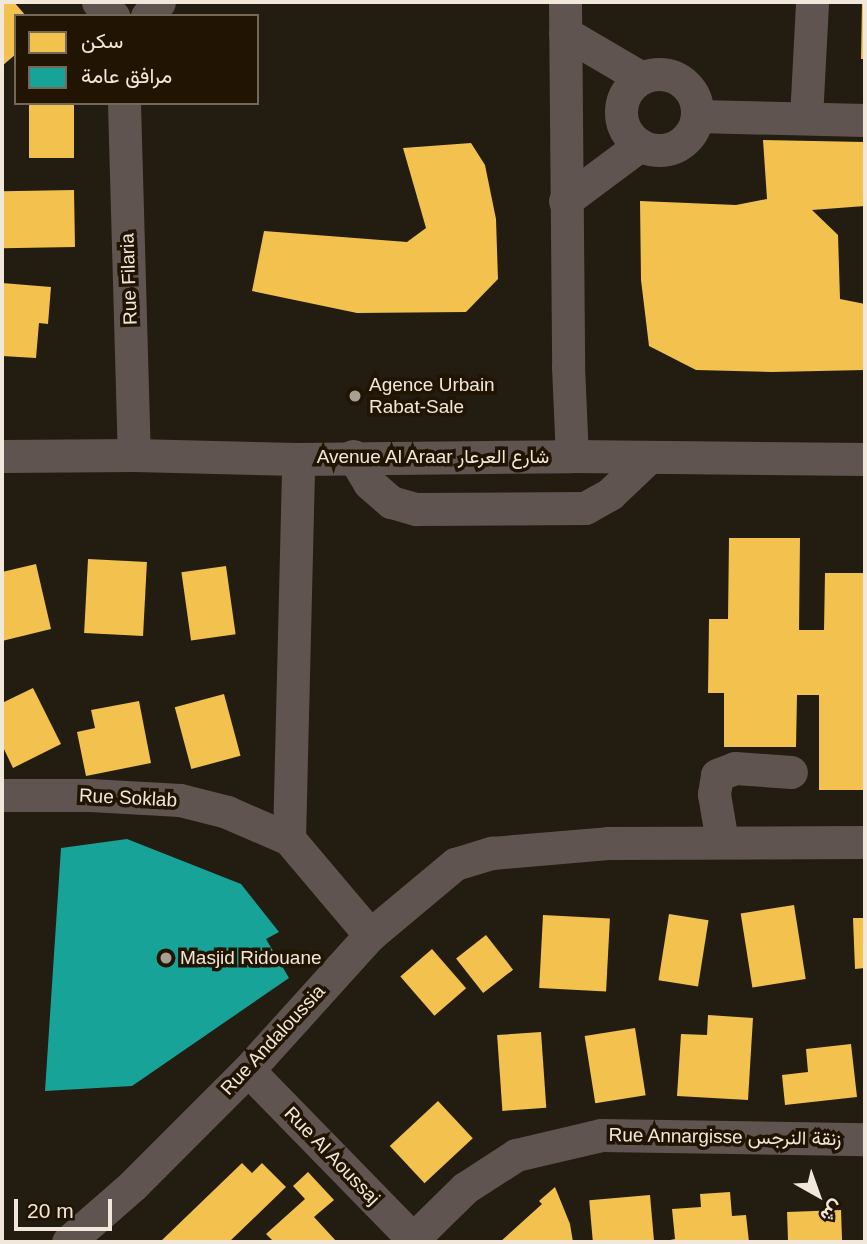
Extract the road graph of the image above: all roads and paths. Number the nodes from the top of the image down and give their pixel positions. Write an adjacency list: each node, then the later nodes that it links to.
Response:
1 (98, 2): 3 (street)
2 (812, 2): 8 (street)
3 (111, 14)
4 (565, 17): 5 (street); 11 (street)
5 (642, 78): 7 (street); 10 (street)
6 (124, 105): 12 (street, Rue Filaria)
7 (697, 116): 8 (street); 10 (street)
8 (806, 118): 9 (street)
9 (865, 120)
10 (640, 145): 11 (street)
11 (565, 201): 15 (street)
12 (134, 455): 13 (street, Avenue Al Araar شارع العرعار); 17 (street, Avenue Al Araar شارع العرعار)
13 (2, 456)
14 (354, 456): 15 (street, Avenue Al Araar شارع العرعار); 16 (street); 17 (street, Avenue Al Araar شارع العرعار)
15 (572, 456): 16 (street, Avenue Al Araar شارع العرعار)
16 (648, 458): 18 (street, Avenue Al Araar شارع العرعار)
17 (298, 459): 21 (street)
18 (865, 459)
19 (791, 772): 22 (street)
20 (2, 795): 21 (street, Rue Soklab)
21 (289, 839): 24 (street, Rue Soklab)
22 (722, 841): 23 (street, Rue Andaloussia); 24 (street, Rue Andaloussia)
23 (865, 842)
24 (370, 935): 25 (street, Rue Andaloussia)
25 (248, 1070): 27 (street, Rue Al Aoussaj); 28 (street, Rue Andaloussia)
26 (865, 1139): 27 (street, Rue Annargisse زنقة النرجس)
27 (413, 1241)
28 (68, 1242)

